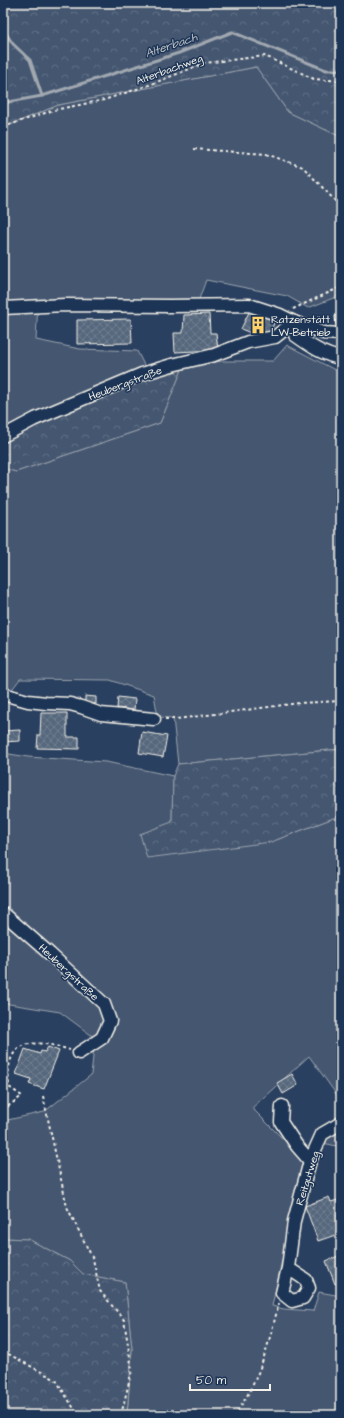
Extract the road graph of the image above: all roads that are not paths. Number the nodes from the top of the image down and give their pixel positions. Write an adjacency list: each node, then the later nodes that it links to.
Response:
1 (3, 308): 2 (street)
2 (294, 322): 3 (street); 4 (street); 5 (street, Heubergstraße)
3 (341, 334)
4 (341, 358)
5 (3, 436)
6 (3, 694): 7 (street)
7 (154, 719)
8 (3, 913): 9 (street, Heubergstraße)
9 (79, 1053)
10 (282, 1106): 12 (street)
11 (341, 1123): 12 (street, Reitgutweg)
12 (310, 1161): 13 (street, Reitgutweg)
13 (288, 1268): 13 (street, Reitgutweg)

